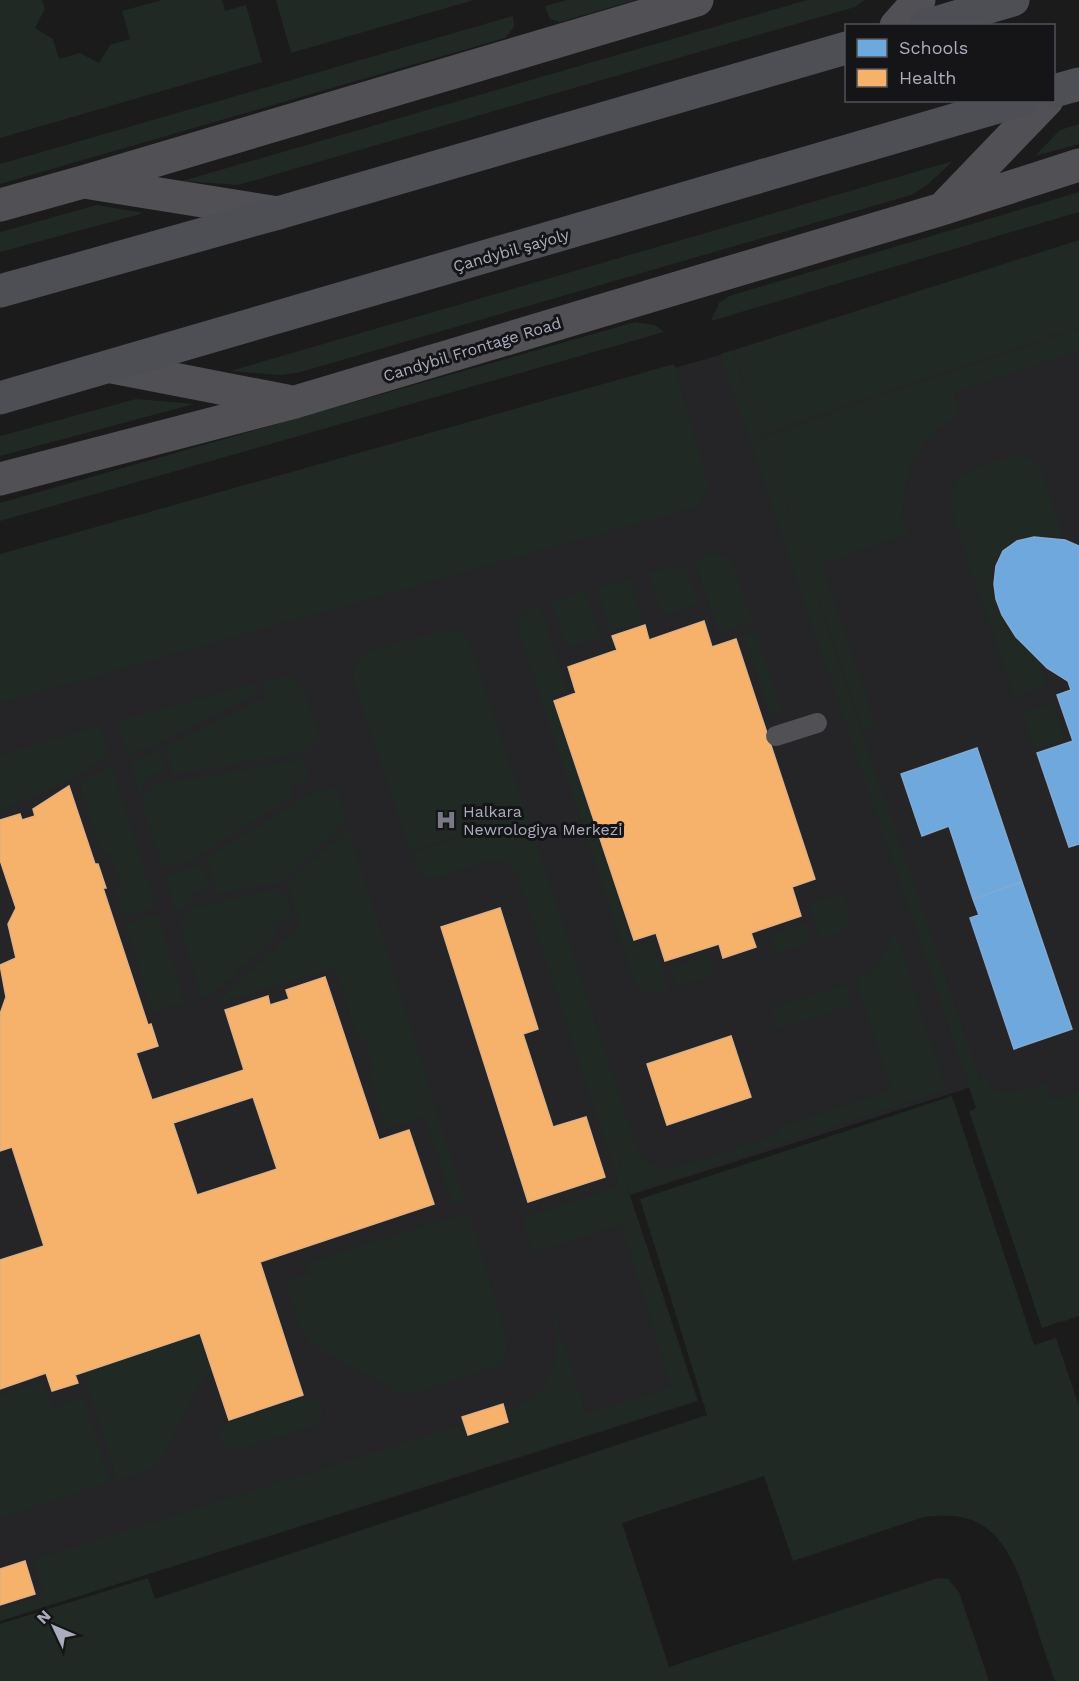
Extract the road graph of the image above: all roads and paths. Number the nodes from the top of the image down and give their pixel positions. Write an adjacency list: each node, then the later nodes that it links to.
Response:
1 (697, 0): 10 (street)
2 (919, 0): 4 (street)
3 (1013, 0): 5 (main road)
4 (898, 24)
5 (932, 24)
6 (845, 48): 13 (main road)
7 (1015, 102): 15 (main road, Çandybil şaýoly)
8 (1048, 102): 12 (street)
9 (1079, 165): 12 (street, Candybil Frontage Road)
10 (83, 182): 11 (street); 13 (street)
11 (0, 205)
12 (942, 209): 17 (street, Candybil Frontage Road)
13 (278, 213): 14 (main road)
14 (0, 291)
15 (112, 367): 16 (main road, Çandybil şaýoly); 17 (street)
16 (0, 398)
17 (295, 402): 18 (street, Candybil Frontage Road)
18 (0, 479)
19 (817, 723): 20 (lane)
20 (776, 736)

